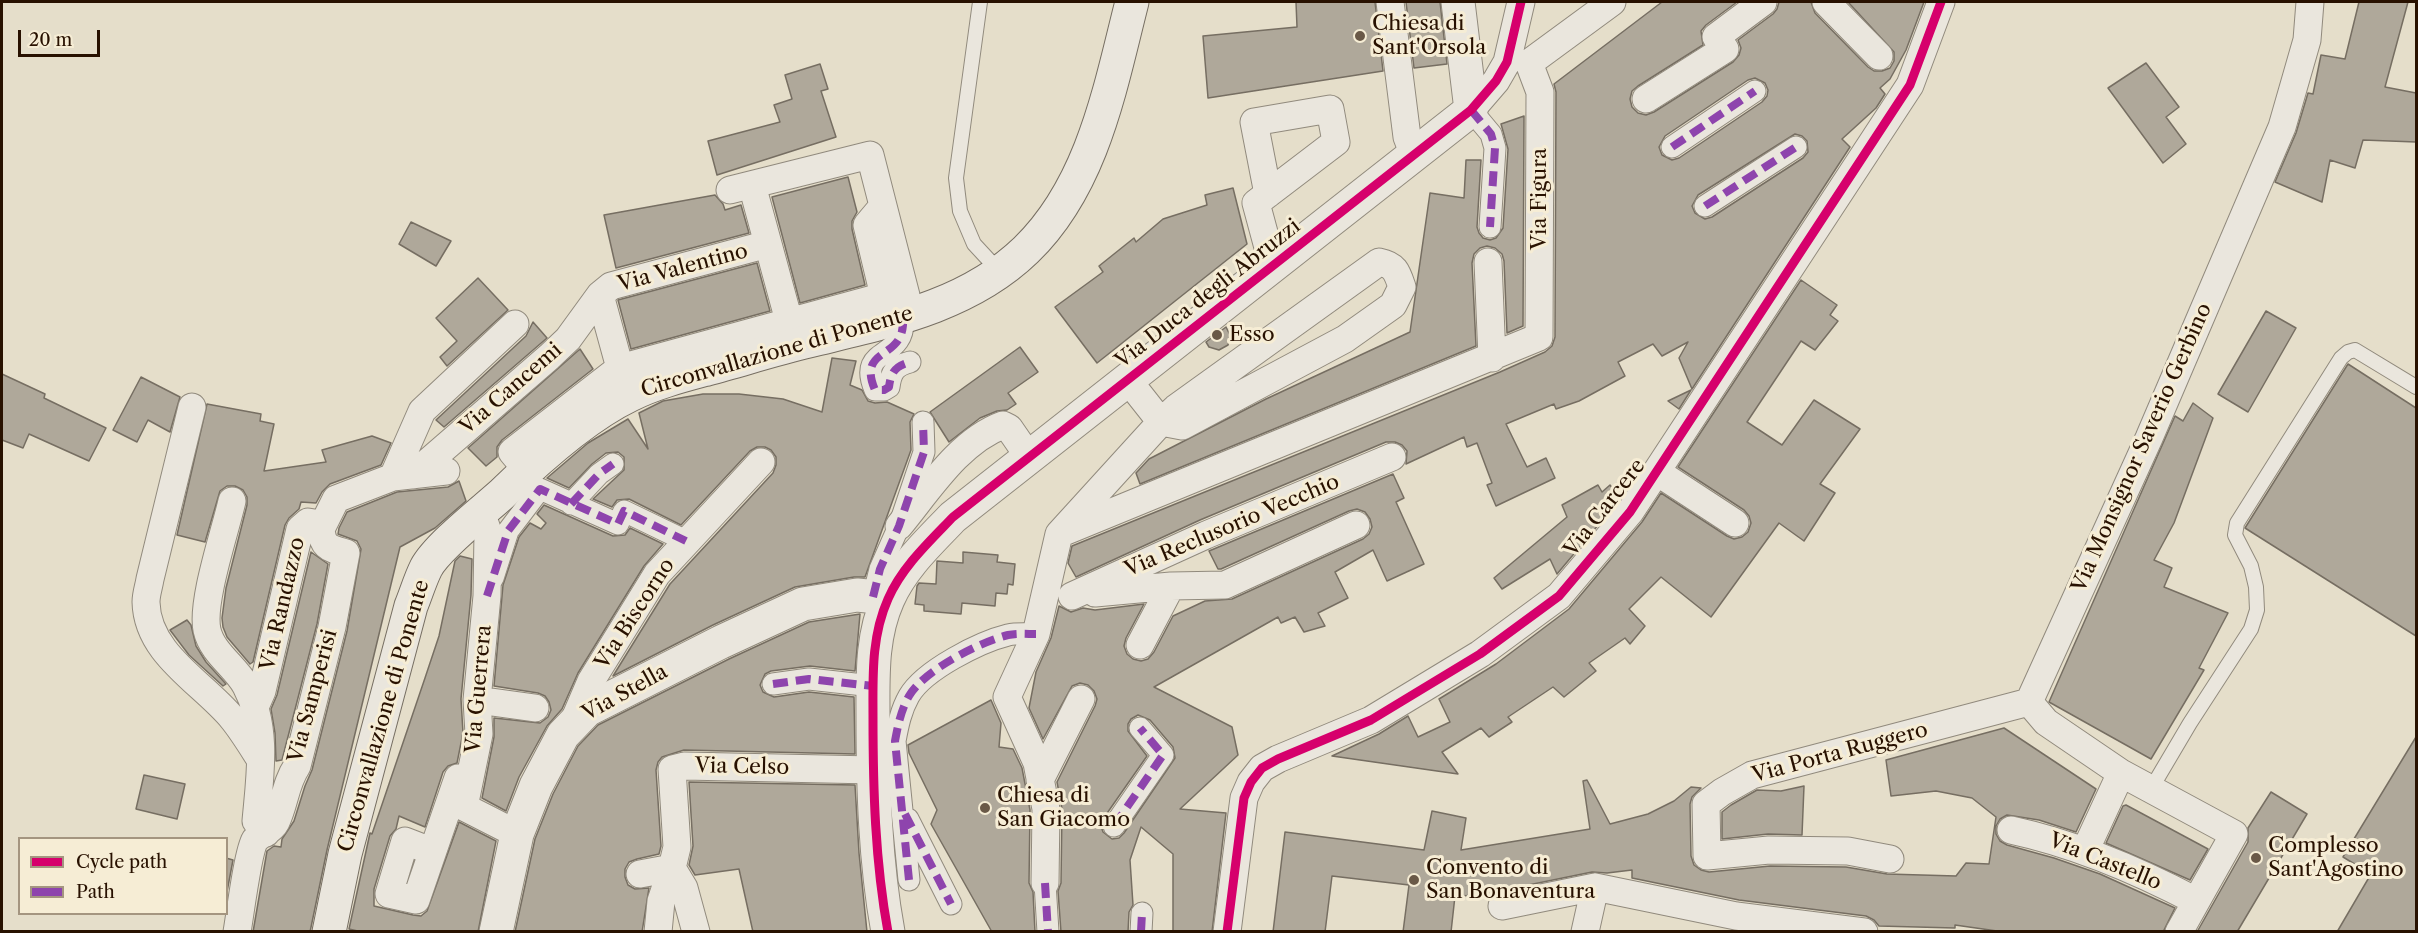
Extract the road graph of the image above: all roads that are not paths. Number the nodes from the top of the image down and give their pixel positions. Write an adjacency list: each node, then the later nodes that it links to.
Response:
1 (980, 2): 25 (lane)
2 (1132, 2): 25 (street, Circonvallazione di Ponente)
3 (1389, 2): 18 (street)
4 (1458, 2): 15 (street)
5 (1521, 2): 12 (street, Via Duca degli Abruzzi)
6 (1612, 2): 12 (street)
7 (1763, 2): 14 (street)
8 (1826, 2): 11 (street)
9 (1941, 2): 44 (street, Via Carcere)
10 (2310, 2): 65 (street, Via Monsignor Saverio Gerbino)
11 (1879, 56)
12 (1518, 62): 15 (street, Via Duca degli Abruzzi); 30 (street, Via Figura)
13 (1755, 91): 16 (street)
14 (1646, 99)
15 (1471, 110): 18 (street, Via Duca degli Abruzzi); 21 (street)
16 (1672, 147)
17 (1796, 147): 20 (street)
18 (1414, 155): 24 (street, Via Duca degli Abruzzi)
19 (1268, 194): 24 (street)
20 (1705, 206)
21 (1490, 227)
22 (768, 244): 26 (street, Via Valentino); 27 (street); 28 (street)
23 (1488, 262): 30 (street)
24 (1273, 266): 33 (street, Via Duca degli Abruzzi)
25 (999, 271): 27 (street, Circonvallazione di Ponente)
26 (600, 295): 32 (street); 45 (street, Via Cancemi)
27 (899, 310): 28 (street); 31 (street); 42 (street, Circonvallazione di Ponente)
28 (789, 321): 32 (street)
29 (515, 324): 45 (street)
30 (1492, 358): 53 (street)
31 (910, 362)
32 (620, 368): 42 (street)
33 (1127, 379): 37 (street); 38 (street, Via Duca degli Abruzzi)
34 (2416, 387): 75 (lane)
35 (192, 407): 71 (street)
36 (923, 422): 50 (street)
37 (1161, 422): 37 (street); 53 (street)
38 (1029, 457): 50 (street); 59 (street, Via Duca degli Abruzzi)
39 (1392, 457): 57 (street, Via Reclusorio Vecchio)
40 (761, 462): 54 (street, Via Biscorno)
41 (613, 464): 47 (street)
42 (527, 470): 48 (street, Circonvallazione di Ponente)
43 (446, 471): 45 (street)
44 (1657, 472): 49 (street); 99 (street, Via Carcere)
45 (403, 476): 52 (street)
46 (232, 501): 66 (street)
47 (572, 504): 54 (street); 58 (street)
48 (482, 512): 58 (street, Via Guerrera); 93 (street, Circonvallazione di Ponente)
49 (1735, 523)
50 (898, 525): 59 (street)
51 (1356, 525): 56 (street)
52 (321, 529): 55 (street, Via Randazzo); 66 (street, Via Randazzo)
53 (1059, 534): 57 (street)
54 (686, 541): 69 (street, Via Biscorno)
55 (346, 553): 79 (street, Via Samperisi)
56 (1171, 586): 57 (street); 61 (street)
57 (1059, 594): 60 (street)
58 (487, 596): 67 (street, Via Guerrera)
59 (881, 598): 63 (street, Via Duca degli Abruzzi); 69 (street, Via Stella)
60 (1036, 634): 74 (street); 76 (street)
61 (1140, 645)
62 (773, 684): 63 (street)
63 (873, 686): 72 (street, Via Duca degli Abruzzi)
64 (1081, 699): 74 (street)
65 (2030, 702): 73 (street); 83 (street, Via Porta Ruggero)
66 (255, 707): 71 (street)
67 (478, 707): 68 (street); 80 (street, Via Guerrera); 81 (street)
68 (535, 708)
69 (573, 723): 80 (street, Via Stella)
70 (1140, 728): 77 (street)
71 (260, 759): 79 (street)
72 (873, 770): 84 (street, Via Celso); 97 (street, Via Duca degli Abruzzi)
73 (2121, 773): 75 (street); 82 (street)
74 (1040, 780): 87 (street)
75 (2151, 789): 89 (street)
76 (902, 808): 86 (street); 90 (street)
77 (1114, 826)
78 (2011, 830): 82 (street, Via Castello)
79 (266, 833): 92 (street, Via Samperisi)
80 (517, 834): 94 (street, Via Stella)
81 (431, 851)
82 (2085, 851): 89 (street, Via Castello)
83 (1890, 859)
84 (672, 868): 85 (street); 95 (street); 96 (street)
85 (640, 874)
86 (909, 880)
87 (1045, 884): 98 (street)
88 (1595, 887): 91 (street); 100 (street); 101 (street)
89 (2196, 902): 102 (street)
90 (951, 904)
91 (1502, 906)
92 (237, 932)
93 (329, 932)
94 (496, 932)
95 (658, 932)
96 (696, 932)
97 (888, 932)
98 (1048, 932)
99 (1227, 932)
100 (1585, 932)
101 (1864, 932)
102 (2179, 932)

